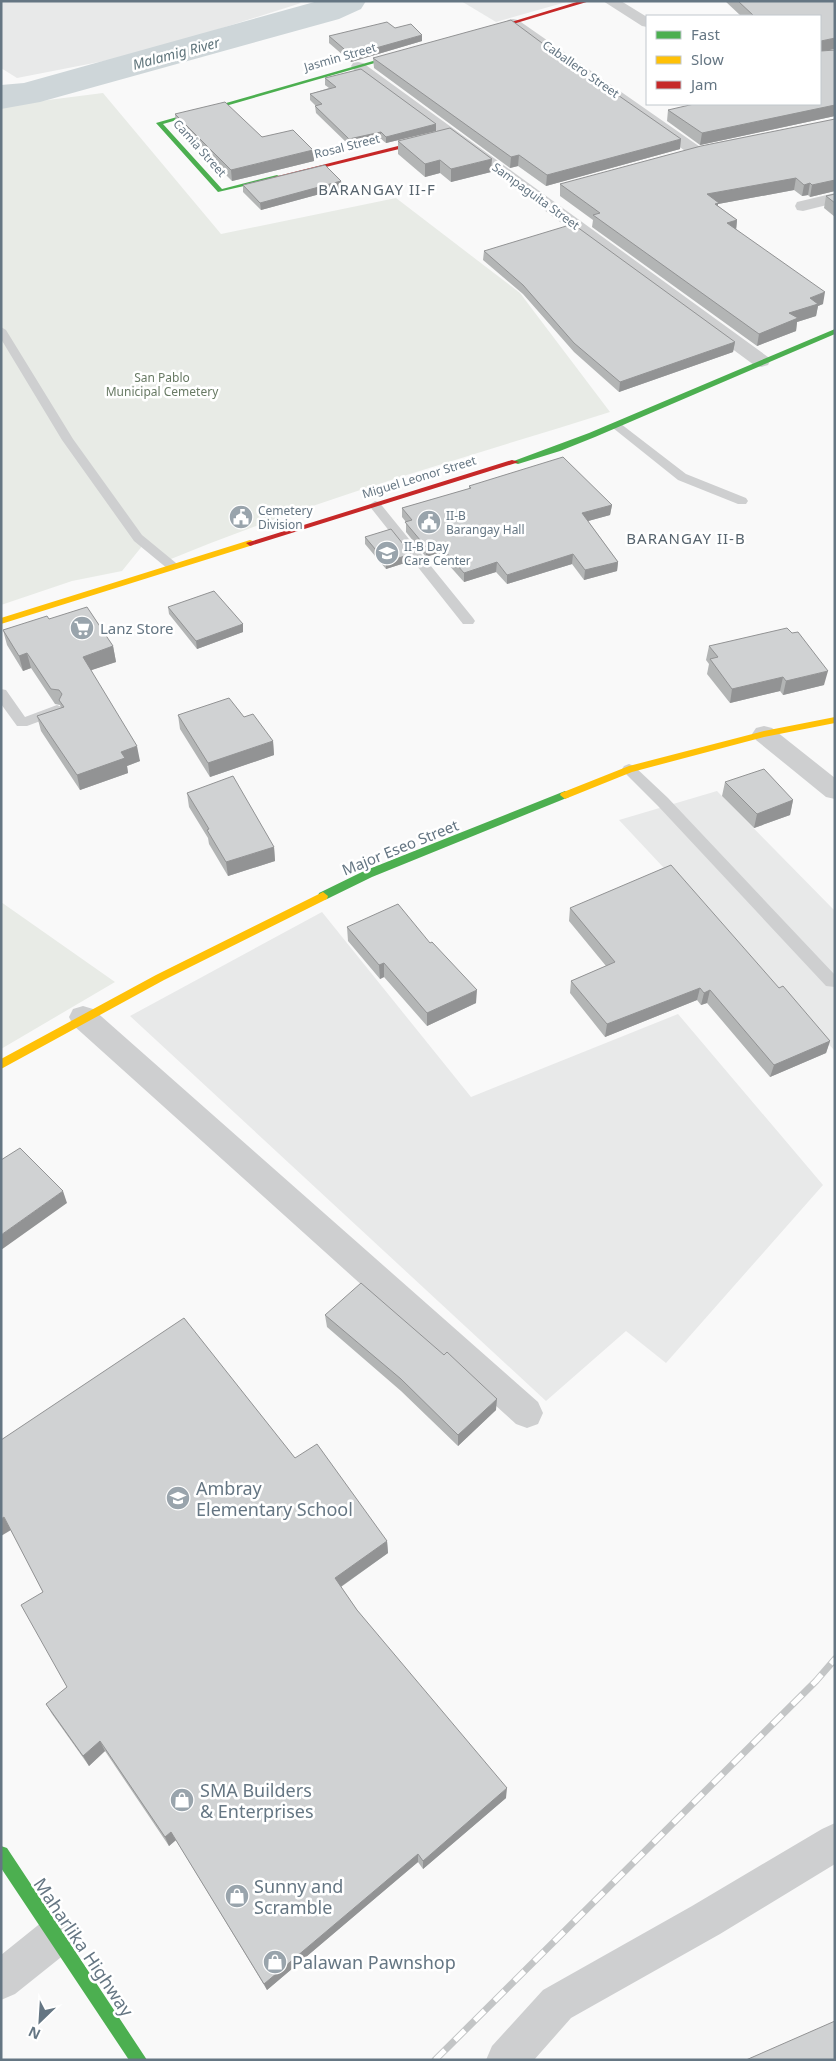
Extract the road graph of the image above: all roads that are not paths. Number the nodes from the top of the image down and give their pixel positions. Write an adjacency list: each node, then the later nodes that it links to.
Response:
1 (587, 1): 3 (street)
2 (610, 1): 4 (street)
3 (513, 22): 5 (street); 11 (street, Caballero Street)
4 (646, 22)
5 (468, 35)
6 (422, 48): 7 (street, Jasmin Street)
7 (358, 66): 8 (street, Jasmin Street); 9 (street, Sampaguita Street)
8 (159, 124): 13 (street, Camia Street)
9 (453, 134): 13 (street, Rosal Street); 15 (street, Sampaguita Street)
10 (715, 148): 11 (street)
11 (697, 152): 12 (street)
12 (678, 157)
13 (220, 191)
14 (554, 191): 15 (street)
15 (535, 196): 20 (street, Sampaguita Street)
16 (835, 198): 17 (street)
17 (802, 206)
18 (1, 330): 24 (lane)
19 (835, 331): 20 (street, Miguel Leonor Street)
20 (762, 361): 21 (street, Miguel Leonor Street)
21 (617, 426): 22 (lane); 23 (street, Miguel Leonor Street)
22 (742, 501)
23 (376, 505): 24 (street, Miguel Leonor Street); 26 (lane)
24 (172, 566): 25 (street, Miguel Leonor Street)
25 (1, 621)
26 (468, 621)
27 (1, 692): 28 (lane)
28 (57, 710)
29 (835, 720): 30 (street, Major Eseo Street)
30 (764, 734): 31 (street, Major Eseo Street); 32 (street)
31 (628, 769): 33 (lane); 34 (street, Major Eseo Street)
32 (835, 791)
33 (832, 982)
34 (83, 1017): 35 (street, Major Eseo Street); 36 (street)
35 (1, 1065)
36 (527, 1413)
37 (835, 1842): 42 (street)
38 (1, 1854): 39 (street, Maharlika Highway)
39 (56, 1936): 40 (street); 41 (street, Maharlika Highway)
40 (1, 1980)
41 (139, 2060)
42 (506, 2060)

